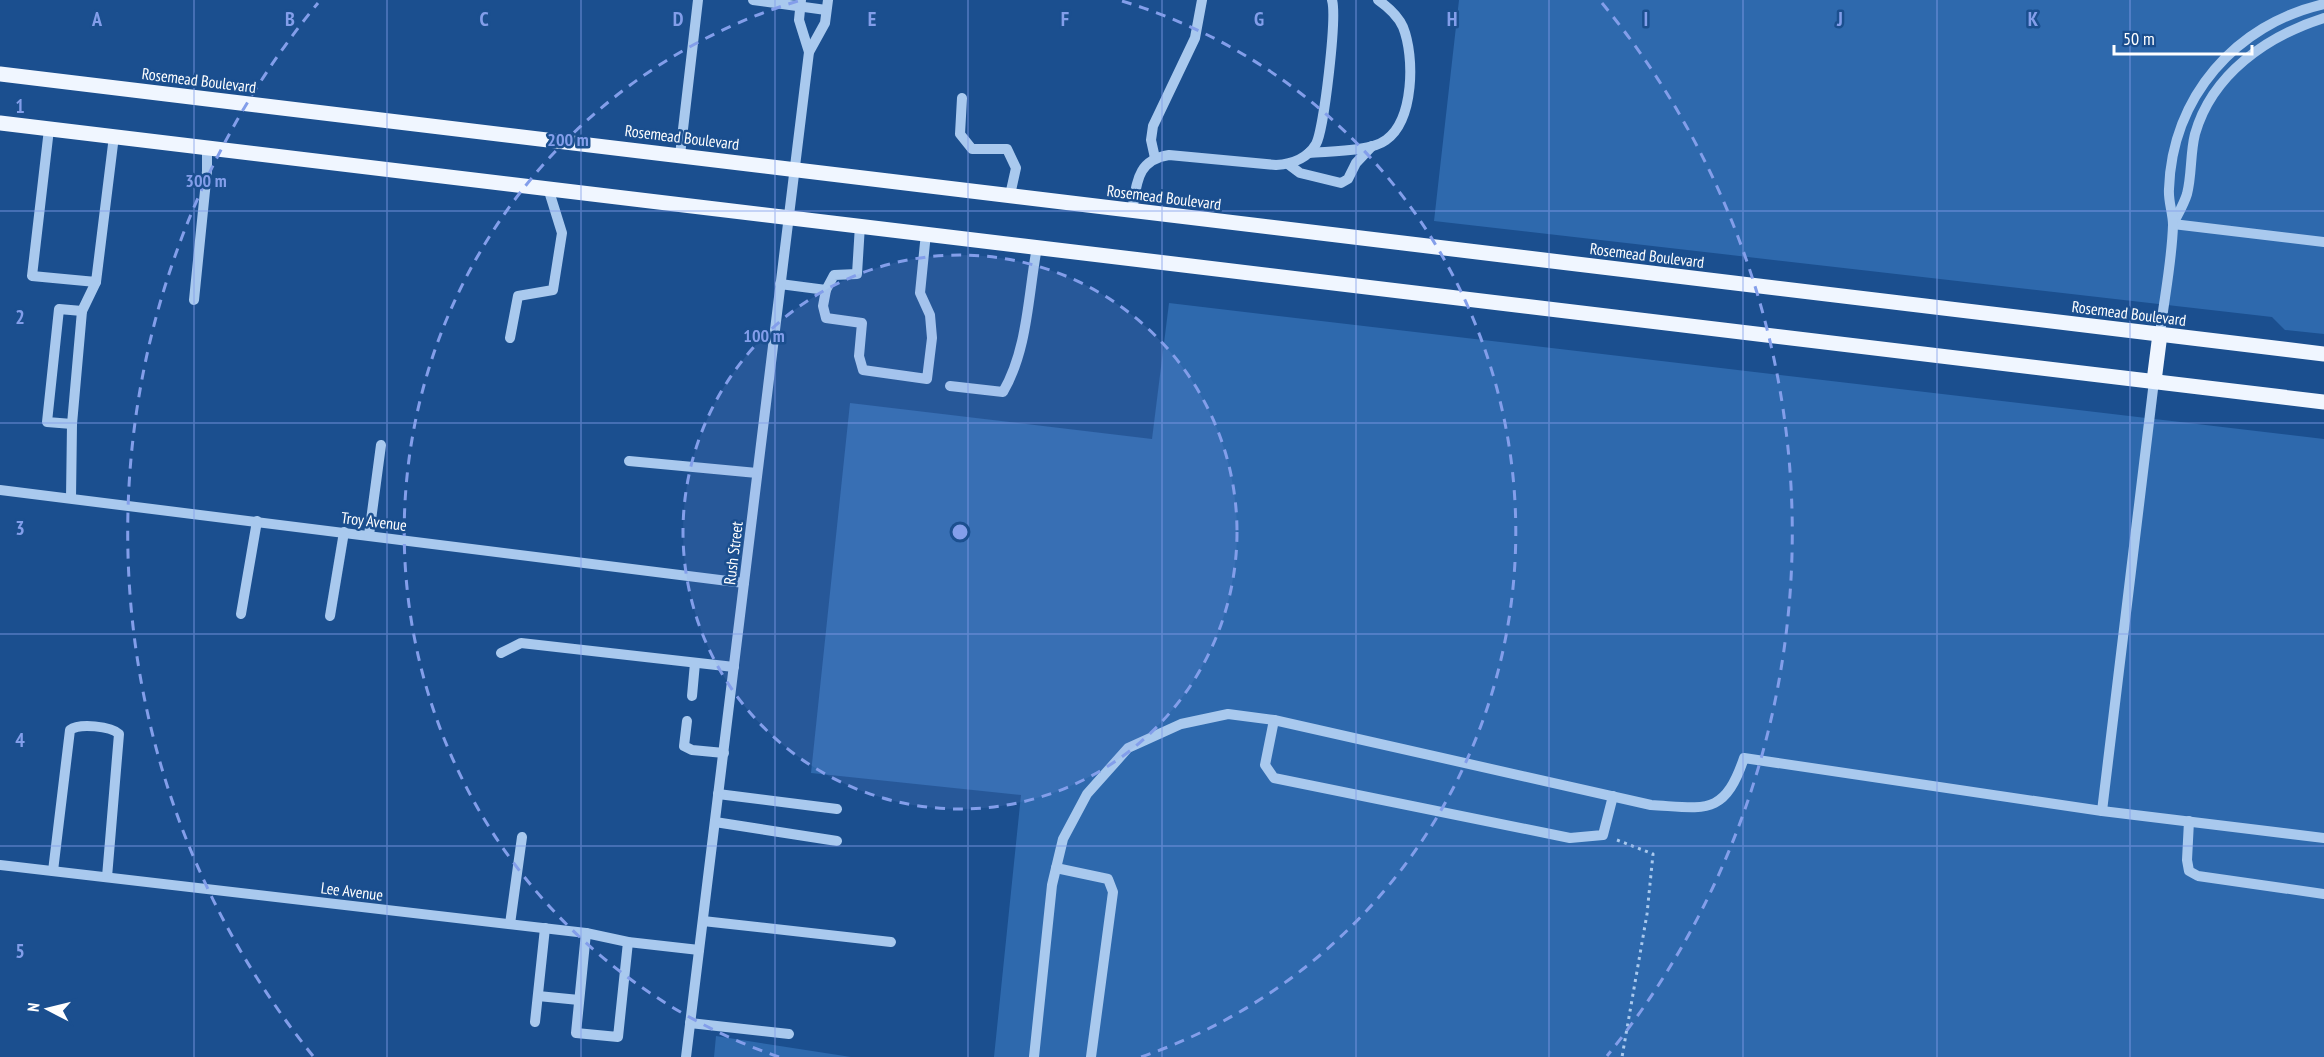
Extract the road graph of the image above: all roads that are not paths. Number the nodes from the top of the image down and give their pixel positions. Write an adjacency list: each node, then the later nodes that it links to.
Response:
1 (698, 0): 19 (street)
2 (753, 0): 6 (street)
3 (1203, 0): 20 (street)
4 (1332, 0): 18 (street)
5 (1378, 0): 16 (street)
6 (801, 3): 8 (street); 10 (street, Rush Street)
7 (2324, 4): 27 (street)
8 (827, 5): 10 (street, Rush Street)
9 (2324, 18): 27 (street)
10 (809, 52): 22 (street, Rush Street)
11 (0, 74): 19 (main road, Rosemead Boulevard)
12 (962, 98): 24 (street)
13 (0, 123): 14 (main road)
14 (49, 129): 15 (main road); 32 (street)
15 (114, 136): 17 (main road); 32 (street)
16 (1372, 146): 18 (street); 21 (street)
17 (207, 147): 23 (main road); 35 (street)
18 (1309, 153): 21 (street)
19 (680, 155): 22 (main road, Rosemead Boulevard)
20 (1155, 158): 21 (street); 25 (street)
21 (1288, 164)
22 (795, 168): 24 (main road, Rosemead Boulevard); 26 (street, Rush Street)
23 (548, 188): 26 (main road); 38 (street)
24 (1010, 195): 25 (main road, Rosemead Boulevard)
25 (1132, 211): 37 (main road, Rosemead Boulevard)
26 (788, 216): 28 (main road); 33 (street, Rush Street)
27 (2173, 224): 30 (street); 37 (street)
28 (860, 225): 29 (main road); 34 (street)
29 (926, 233): 31 (main road); 34 (street)
30 (2324, 242)
31 (1037, 246): 40 (main road); 41 (street)
32 (96, 282): 36 (street)
33 (780, 284): 34 (street); 46 (street, Rush Street)
34 (826, 291)
35 (194, 300)
36 (82, 311): 43 (street); 43 (street)
37 (2160, 334): 39 (main road, Rosemead Boulevard); 40 (main road)
38 (510, 338)
39 (2324, 354)
40 (2154, 381): 42 (main road); 65 (street)
41 (950, 386)
42 (2324, 402)
43 (72, 424): 48 (street)
44 (381, 445): 51 (street)
45 (628, 461): 46 (street)
46 (757, 473): 52 (street, Rush Street)
47 (0, 490): 48 (street, Troy Avenue)
48 (71, 498): 49 (street, Troy Avenue)
49 (257, 521): 50 (street, Troy Avenue); 53 (street)
50 (344, 532): 51 (street, Troy Avenue); 54 (street)
51 (369, 535): 52 (street, Troy Avenue)
52 (744, 583): 57 (street, Rush Street)
53 (241, 614)
54 (330, 616)
55 (501, 653): 56 (street)
56 (695, 663): 57 (street); 58 (street)
57 (734, 667): 61 (street, Rush Street)
58 (692, 696)
59 (1274, 720): 63 (street); 63 (street); 72 (street)
60 (687, 721): 61 (street)
61 (724, 753): 62 (street, Rush Street)
62 (718, 794): 64 (street); 67 (street, Rush Street)
63 (1613, 796): 65 (street)
64 (837, 809)
65 (2102, 811): 66 (street)
66 (2189, 821): 69 (street); 75 (street)
67 (715, 822): 70 (street); 76 (street, Rush Street)
68 (522, 837): 77 (street)
69 (2324, 838)
70 (837, 841)
71 (0, 865): 73 (street, Lee Avenue)
72 (1056, 868): 89 (street); 90 (street)
73 (53, 871): 74 (street, Lee Avenue); 74 (street)
74 (107, 877): 77 (street, Lee Avenue)
75 (2324, 894)
76 (703, 921): 81 (street); 82 (street, Rush Street)
77 (510, 924): 78 (street, Lee Avenue)
78 (545, 928): 79 (street, Lee Avenue); 83 (street)
79 (586, 933): 80 (street, Lee Avenue); 84 (street)
80 (628, 942): 82 (street, Lee Avenue); 84 (street)
81 (891, 942)
82 (699, 950): 86 (street, Rush Street)
83 (538, 996): 84 (street); 85 (street)
84 (579, 1000)
85 (535, 1022)
86 (690, 1023): 87 (street); 88 (street, Rush Street)
87 (789, 1034)
88 (686, 1057)
89 (1034, 1057)
90 (1090, 1057)

